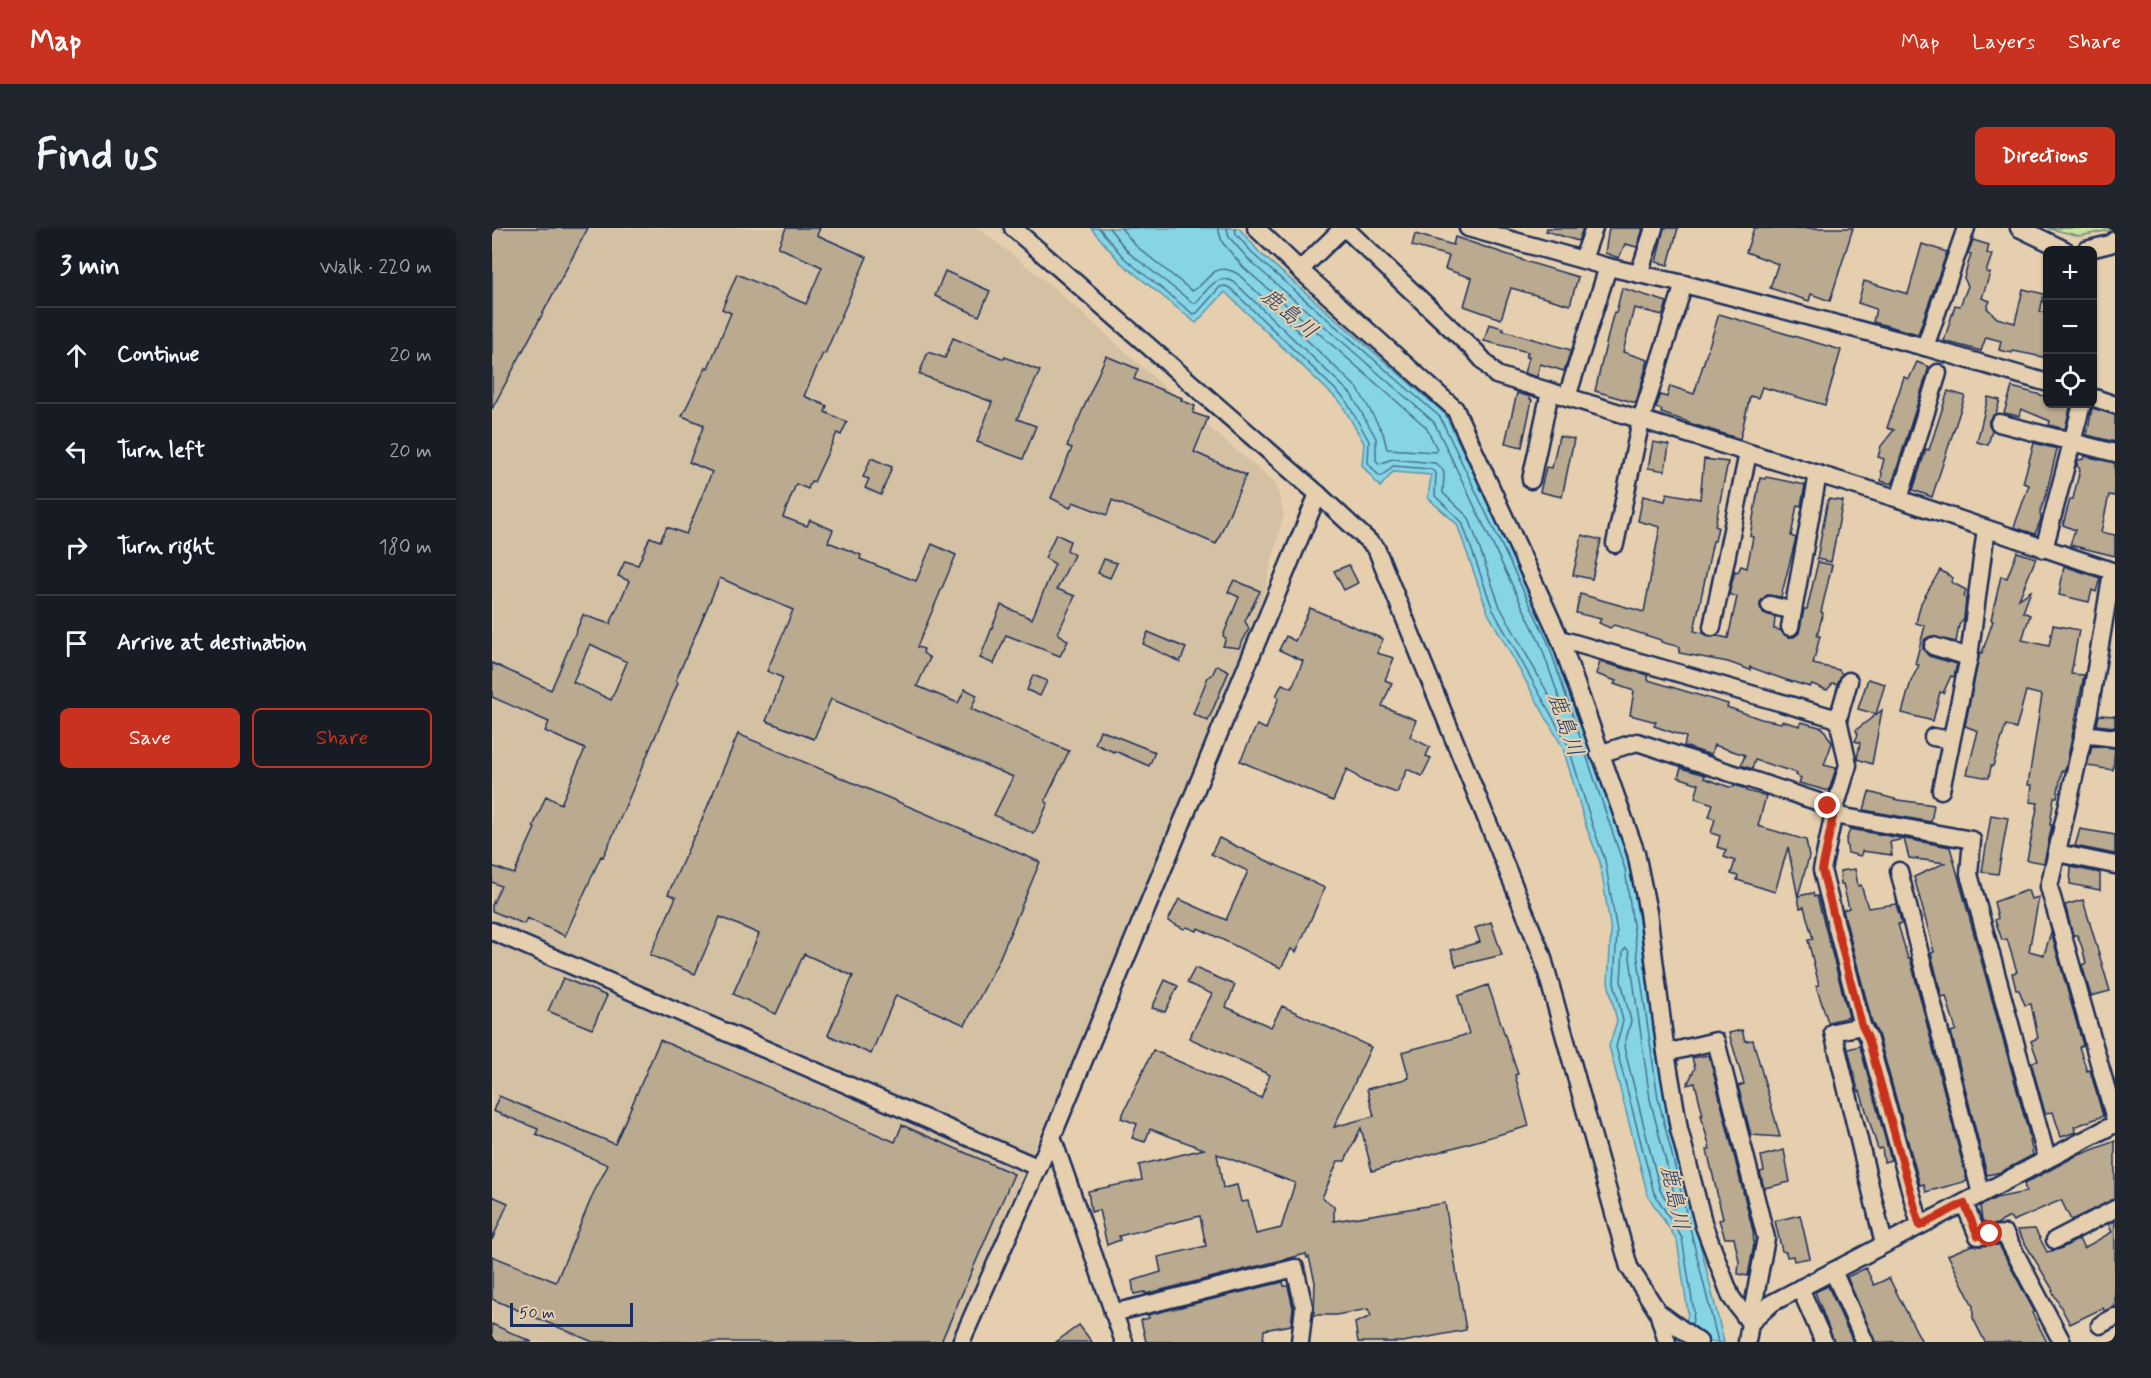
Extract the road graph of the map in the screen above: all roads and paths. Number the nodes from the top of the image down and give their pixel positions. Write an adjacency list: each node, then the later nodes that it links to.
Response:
1 (1013, 228): 32 (street)
2 (1256, 228): 14 (street)
3 (1344, 228): 14 (street); 20 (street)
4 (1467, 228): 12 (street)
5 (1594, 228): 12 (street)
6 (1654, 228): 15 (street)
7 (1966, 228): 17 (street)
8 (2019, 228): 10 (street)
9 (2115, 240): 11 (street)
10 (2057, 246)
11 (2097, 247)
12 (1583, 259): 13 (street)
13 (1608, 267): 15 (street); 21 (street)
14 (1300, 270): 40 (street)
15 (1639, 274): 16 (street)
16 (1684, 284): 17 (street); 25 (street)
17 (1925, 347): 19 (street)
18 (1938, 373): 33 (street)
19 (2043, 382)
20 (1550, 392): 21 (street); 31 (street)
21 (1567, 397): 25 (street)
22 (2097, 399): 23 (street)
23 (2115, 405)
24 (2081, 408): 27 (street)
25 (1641, 420): 28 (street); 35 (street)
26 (1999, 423): 27 (street)
27 (2071, 443): 29 (street); 36 (street)
28 (1748, 453): 30 (street); 39 (street)
29 (2115, 453)
30 (1818, 474): 33 (street); 38 (street)
31 (1531, 480)
32 (1318, 494): 61 (street); 72 (street)
33 (1899, 499): 34 (street)
34 (1986, 529): 36 (street); 43 (street)
35 (1615, 544)
36 (2044, 549): 37 (street)
37 (2114, 572): 41 (street)
38 (1770, 605)
39 (1712, 627)
40 (1560, 639): 45 (street); 50 (street)
41 (2108, 640): 46 (street)
42 (1934, 646): 43 (street)
43 (1969, 657): 49 (street)
44 (1849, 681): 45 (street)
45 (1838, 718): 52 (street)
46 (2083, 734): 48 (street); 53 (street)
47 (1934, 736): 49 (street)
48 (2115, 738)
49 (1952, 740): 51 (street)
50 (1599, 754): 52 (street); 58 (street)
51 (1941, 790)
52 (1834, 812): 57 (street); 62 (street)
53 (2057, 853): 54 (street); 59 (street)
54 (2115, 865)
55 (1899, 871): 64 (street)
56 (492, 931): 63 (street)
57 (1862, 1026): 67 (street); 69 (street)
58 (1666, 1053): 75 (street); 75 (street)
59 (2115, 1119)
60 (2115, 1124): 62 (street)
61 (1052, 1137): 63 (street); 73 (street)
62 (2047, 1159): 64 (street)
63 (1037, 1167): 77 (street)
64 (1981, 1194): 65 (street)
65 (1964, 1203): 67 (street); 85 (street)
66 (2115, 1209): 68 (street)
67 (1920, 1226): 69 (street)
68 (2055, 1240)
69 (1884, 1244): 70 (street)
70 (1833, 1271): 71 (street); 84 (street)
71 (1800, 1288): 75 (street); 83 (street)
72 (1658, 1312): 80 (street); 81 (street)
73 (1113, 1313): 78 (street); 79 (street)
74 (2115, 1317): 76 (street)
75 (1750, 1323): 82 (street)
76 (2100, 1325)
77 (961, 1342)
78 (1124, 1342)
79 (1300, 1342)
80 (1667, 1342)
81 (1699, 1342)
82 (1747, 1342)
83 (1824, 1342)
84 (1865, 1342)
85 (2062, 1342)

